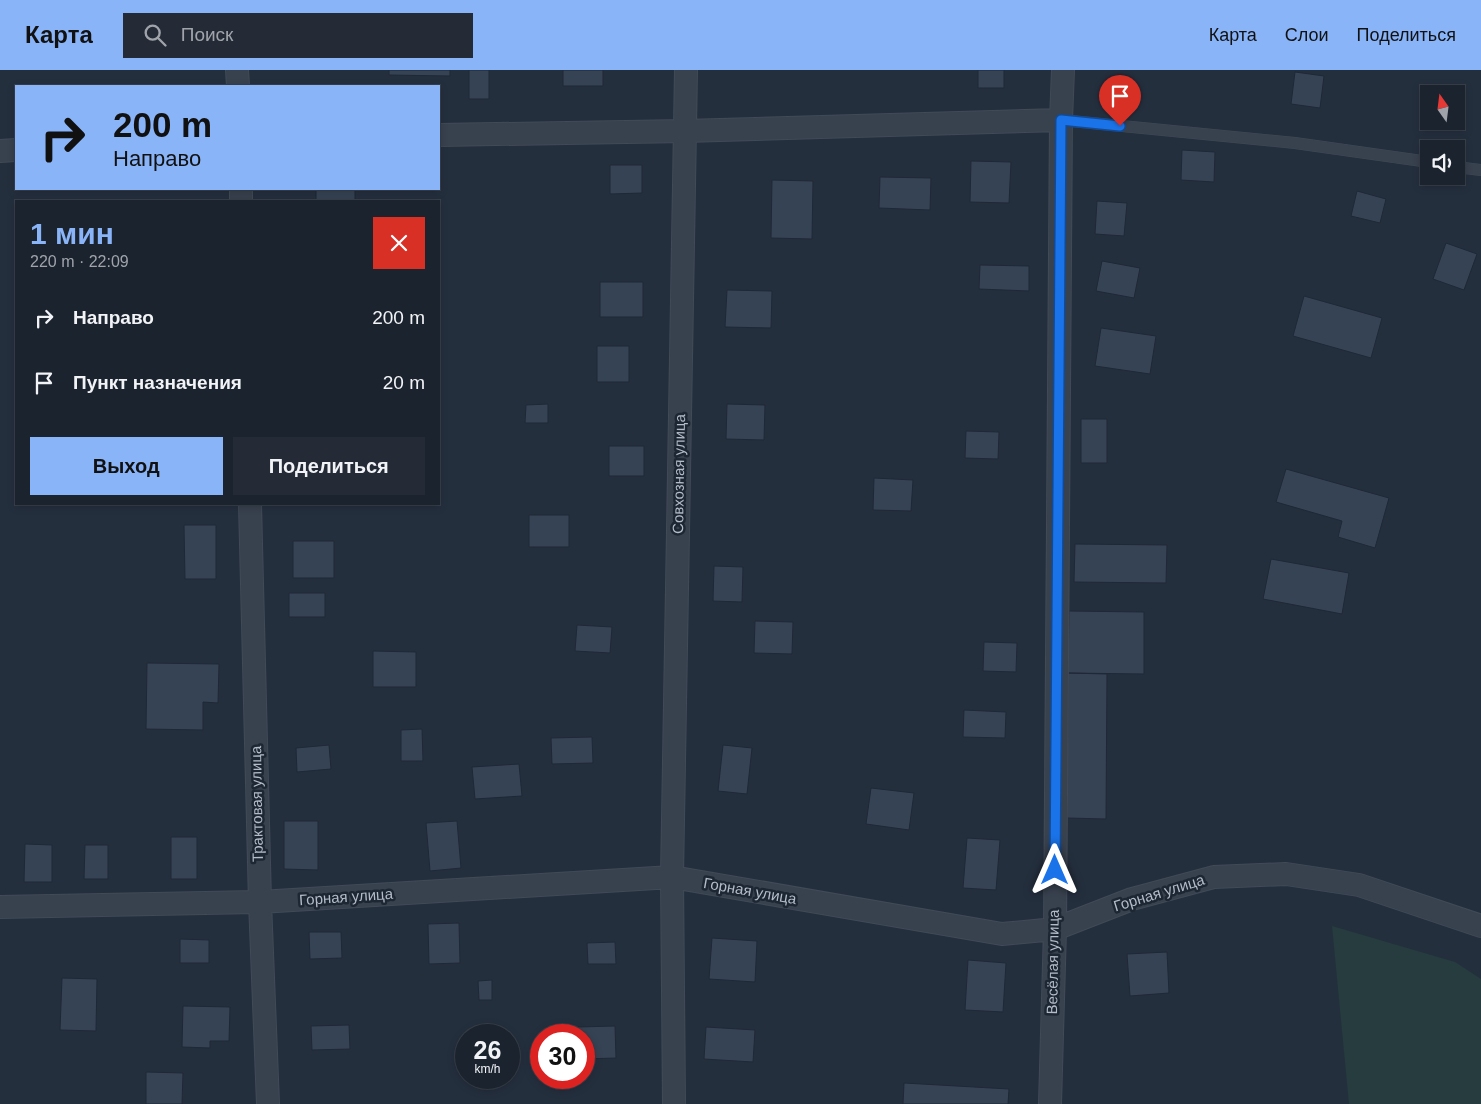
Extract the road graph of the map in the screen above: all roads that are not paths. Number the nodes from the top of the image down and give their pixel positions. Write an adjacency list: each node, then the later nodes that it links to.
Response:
1 (237, 70): 4 (street)
2 (686, 70): 6 (street, Совхозная улица)
3 (1063, 70): 5 (street, Весёлая улица)
4 (238, 85)
5 (1061, 120): 6 (street); 10 (lane); 18 (street, Весёлая улица)
6 (685, 131): 7 (street); 14 (street, Совхозная улица)
7 (440, 135)
8 (15, 150): 9 (street)
9 (0, 151)
10 (1420, 161)
11 (1465, 168): 12 (lane)
12 (1481, 170)
13 (250, 505): 15 (street, Трактовая улица)
14 (672, 877): 15 (street, Горная улица); 18 (street, Горная улица); 20 (street, Совхозная улица)
15 (260, 902): 16 (street, Горная улица); 19 (street, Трактовая улица)
16 (0, 907)
17 (1481, 926): 18 (street, Горная улица)
18 (1055, 929): 21 (street, Весёлая улица)
19 (268, 1104)
20 (674, 1104)
21 (1050, 1104)

